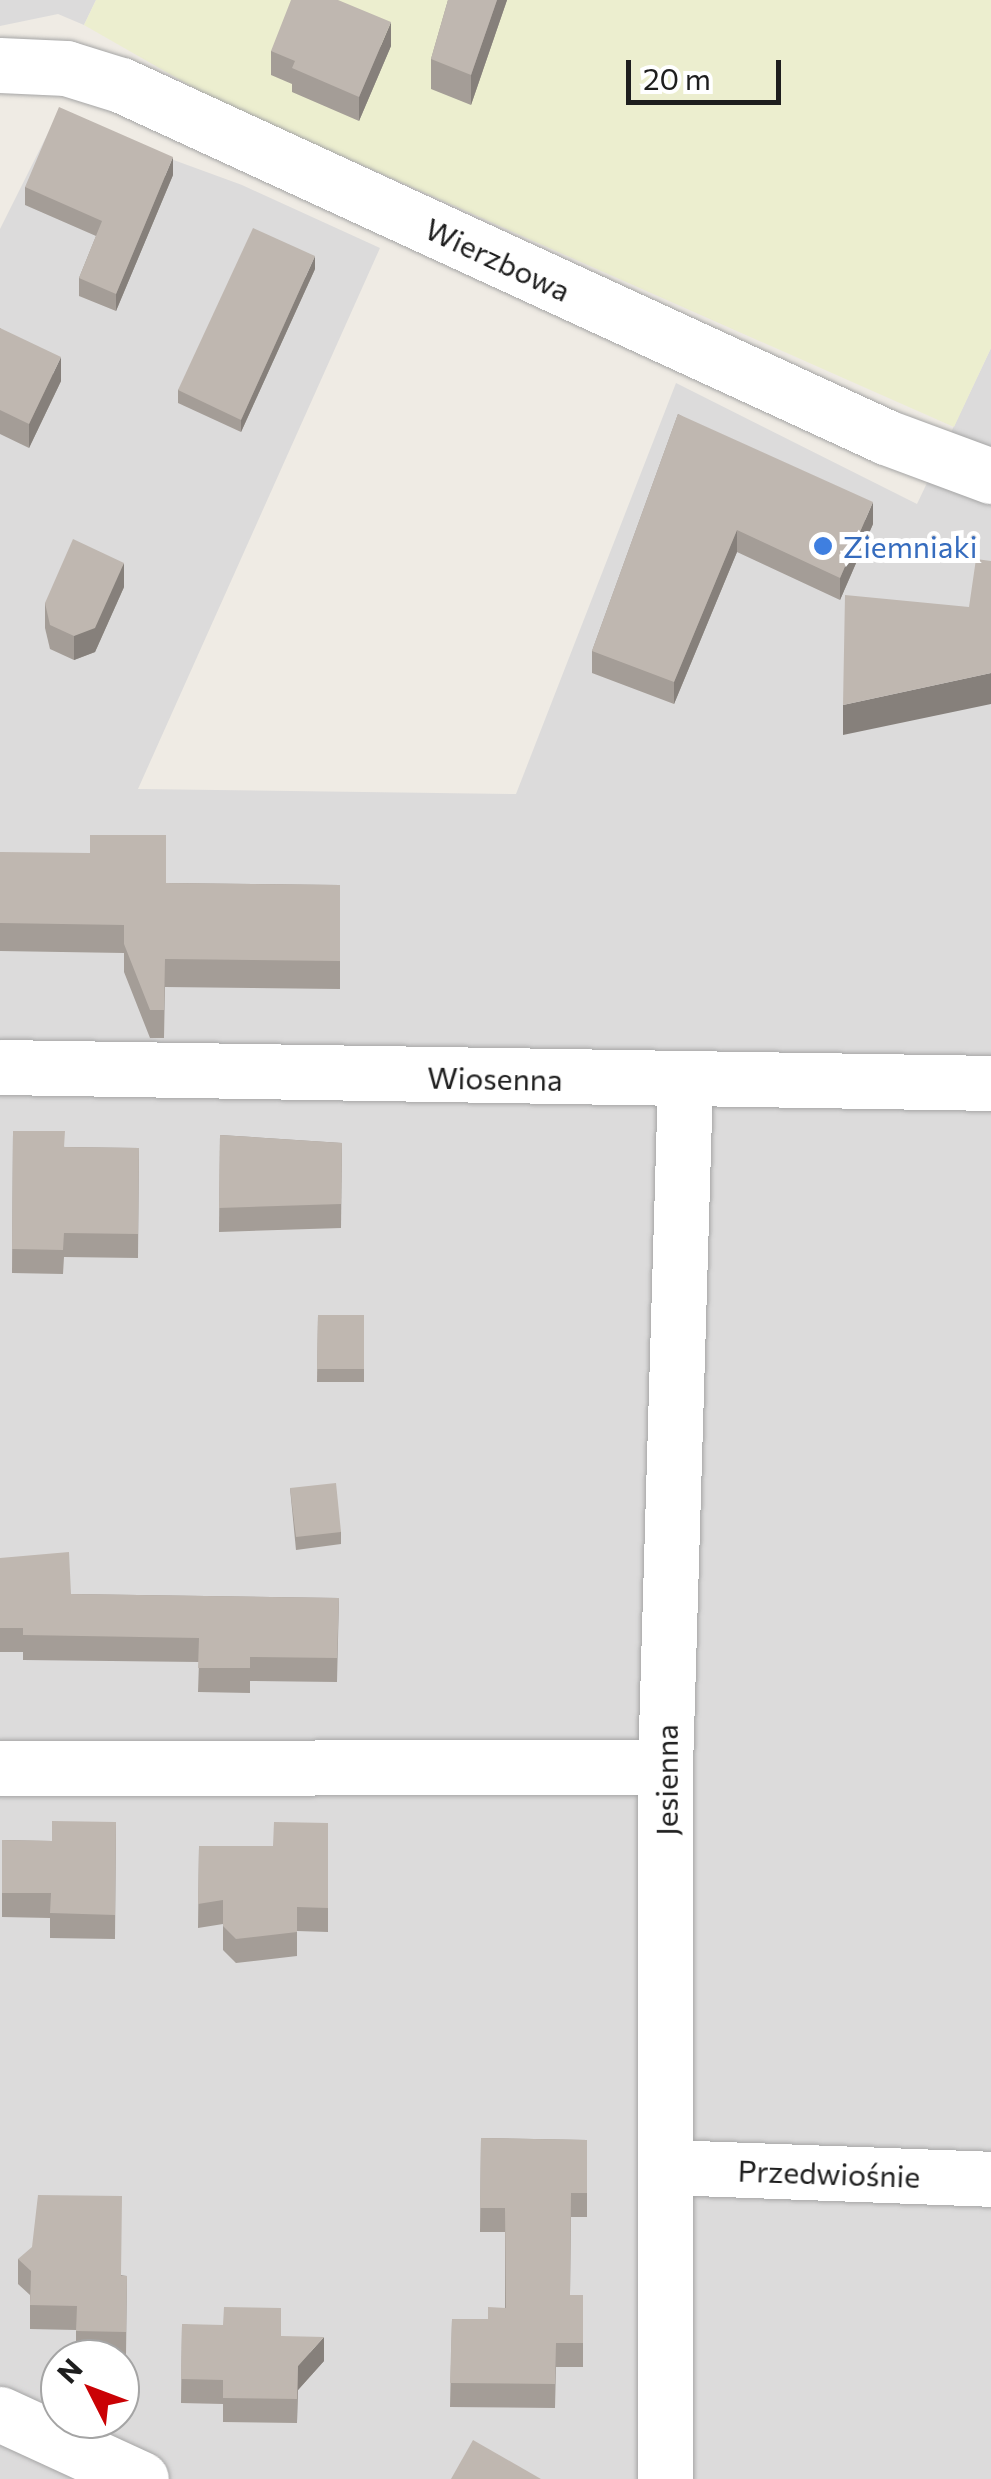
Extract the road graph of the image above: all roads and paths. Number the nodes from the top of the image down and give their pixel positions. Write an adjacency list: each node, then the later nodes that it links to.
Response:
1 (0, 64): 2 (street, Wierzbowa)
2 (991, 476)
3 (0, 1068): 4 (street, Wiosenna)
4 (685, 1082): 5 (street, Wiosenna); 6 (street, Jesienna)
5 (991, 1083)
6 (666, 1767): 7 (street); 8 (street, Jesienna)
7 (0, 1768)
8 (668, 2167): 9 (street, Przedwiośnie); 12 (street, Jesienna)
9 (991, 2179)
10 (0, 2414): 11 (street)
11 (142, 2479)
12 (665, 2479)

